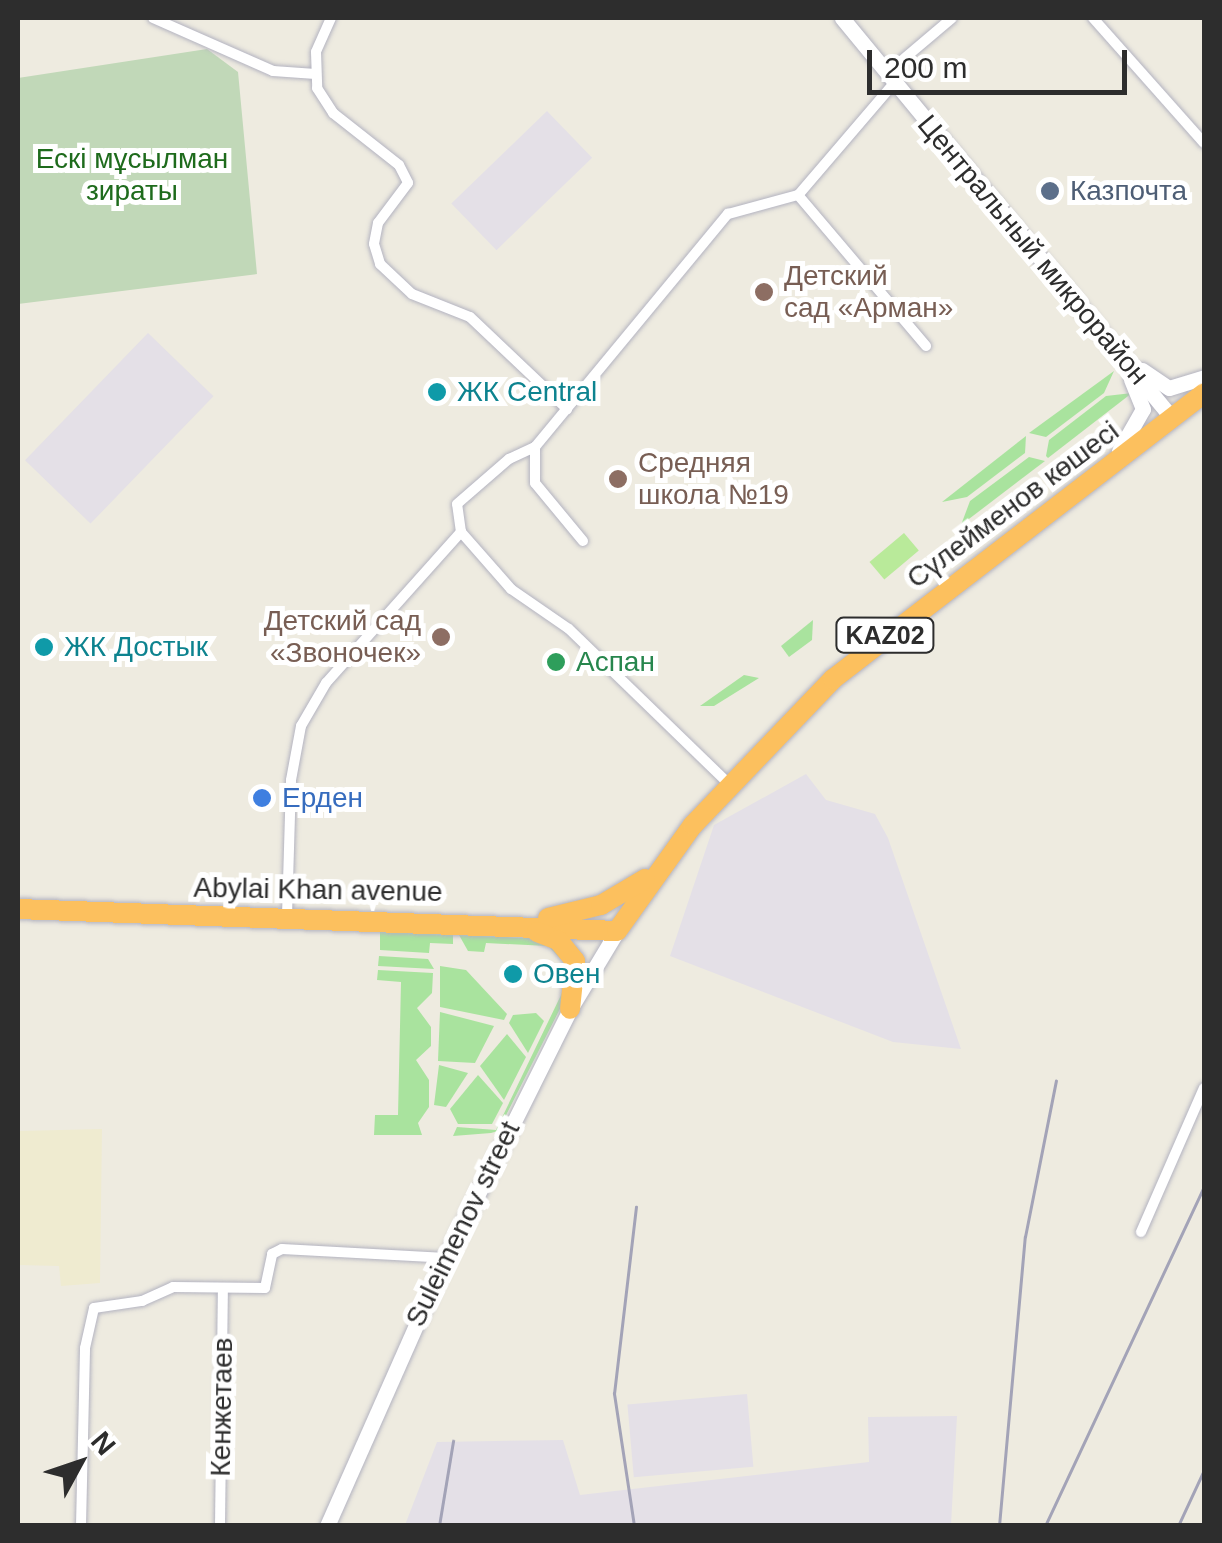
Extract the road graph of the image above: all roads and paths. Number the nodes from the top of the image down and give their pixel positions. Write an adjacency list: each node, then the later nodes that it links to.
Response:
1 (153, 18): 6 (street)
2 (331, 18): 6 (street)
3 (842, 18): 7 (main road, Центральный микрорайон)
4 (952, 18): 7 (street)
5 (1093, 18): 8 (street)
6 (312, 74): 14 (street)
7 (891, 78): 9 (street); 10 (main road, Центральный микрорайон)
8 (1204, 142)
9 (798, 195): 11 (street); 14 (street)
10 (1106, 338): 12 (main road); 15 (main road, Центральный микрорайон); 17 (main road)
11 (926, 346)
12 (1204, 378)
13 (1201, 401): 15 (highway, Сүлейменов көшесі / KАZ02)
14 (567, 409): 16 (street)
15 (1172, 418): 17 (highway, Сүлейменов көшесі / KАZ02)
16 (535, 447): 18 (street); 19 (street)
17 (1098, 477): 20 (highway, Сүлейменов көшесі / KАZ02)
18 (461, 532): 20 (street); 23 (street)
19 (583, 541)
20 (729, 784): 21 (highway, Сүлейменов көшесі / KАZ02)
21 (681, 841): 24 (highway, KАZ02); 25 (highway, Сүлейменов көшесі / KАZ02)
22 (18, 912): 23 (highway, Abylai Khan avenue / KАZ02)
23 (287, 916): 24 (highway, Abylai Khan avenue / KАZ02)
24 (496, 923): 25 (highway, Abylai Khan avenue / KАZ02); 26 (highway)
25 (617, 931): 26 (main road, Suleimenov street)
26 (570, 1009): 29 (main road, Suleimenov street)
27 (1204, 1088): 28 (street)
28 (1140, 1232)
29 (446, 1258): 30 (street); 33 (main road, Suleimenov street)
30 (223, 1288): 31 (street); 32 (street, Кенжетаев)
31 (80, 1526)
32 (220, 1526)
33 (327, 1526)

